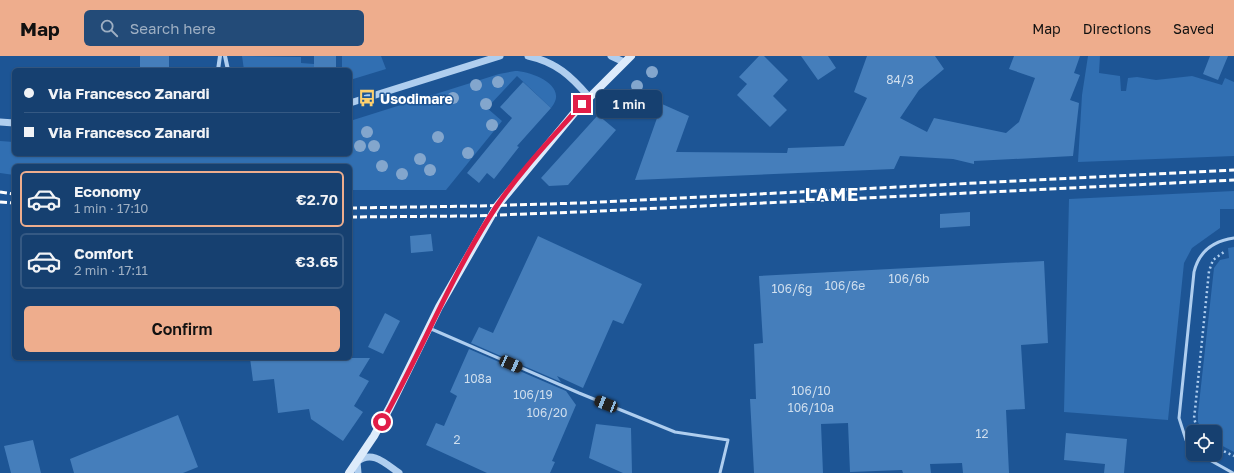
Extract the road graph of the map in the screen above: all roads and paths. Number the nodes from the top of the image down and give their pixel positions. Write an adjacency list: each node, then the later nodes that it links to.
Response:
1 (220, 56): 8 (street)
2 (225, 56): 9 (street)
3 (500, 56): 11 (street)
4 (528, 56): 10 (street)
5 (611, 56): 7 (street)
6 (631, 56): 7 (main road)
7 (624, 62): 10 (main road)
8 (218, 68)
9 (228, 68)
10 (589, 97): 16 (main road)
11 (352, 102)
12 (0, 122): 13 (street)
13 (12, 123)
14 (1234, 238): 18 (lane)
15 (1225, 250): 17 (path)
16 (429, 328): 22 (main road); 26 (lane)
17 (1196, 425)
18 (1186, 440)
19 (1222, 450): 20 (path)
20 (1234, 456)
21 (1211, 461): 27 (lane)
22 (357, 462): 23 (main road); 24 (street); 25 (street)
23 (349, 473)
24 (358, 473)
25 (399, 473)
26 (720, 473)
27 (1233, 473)

